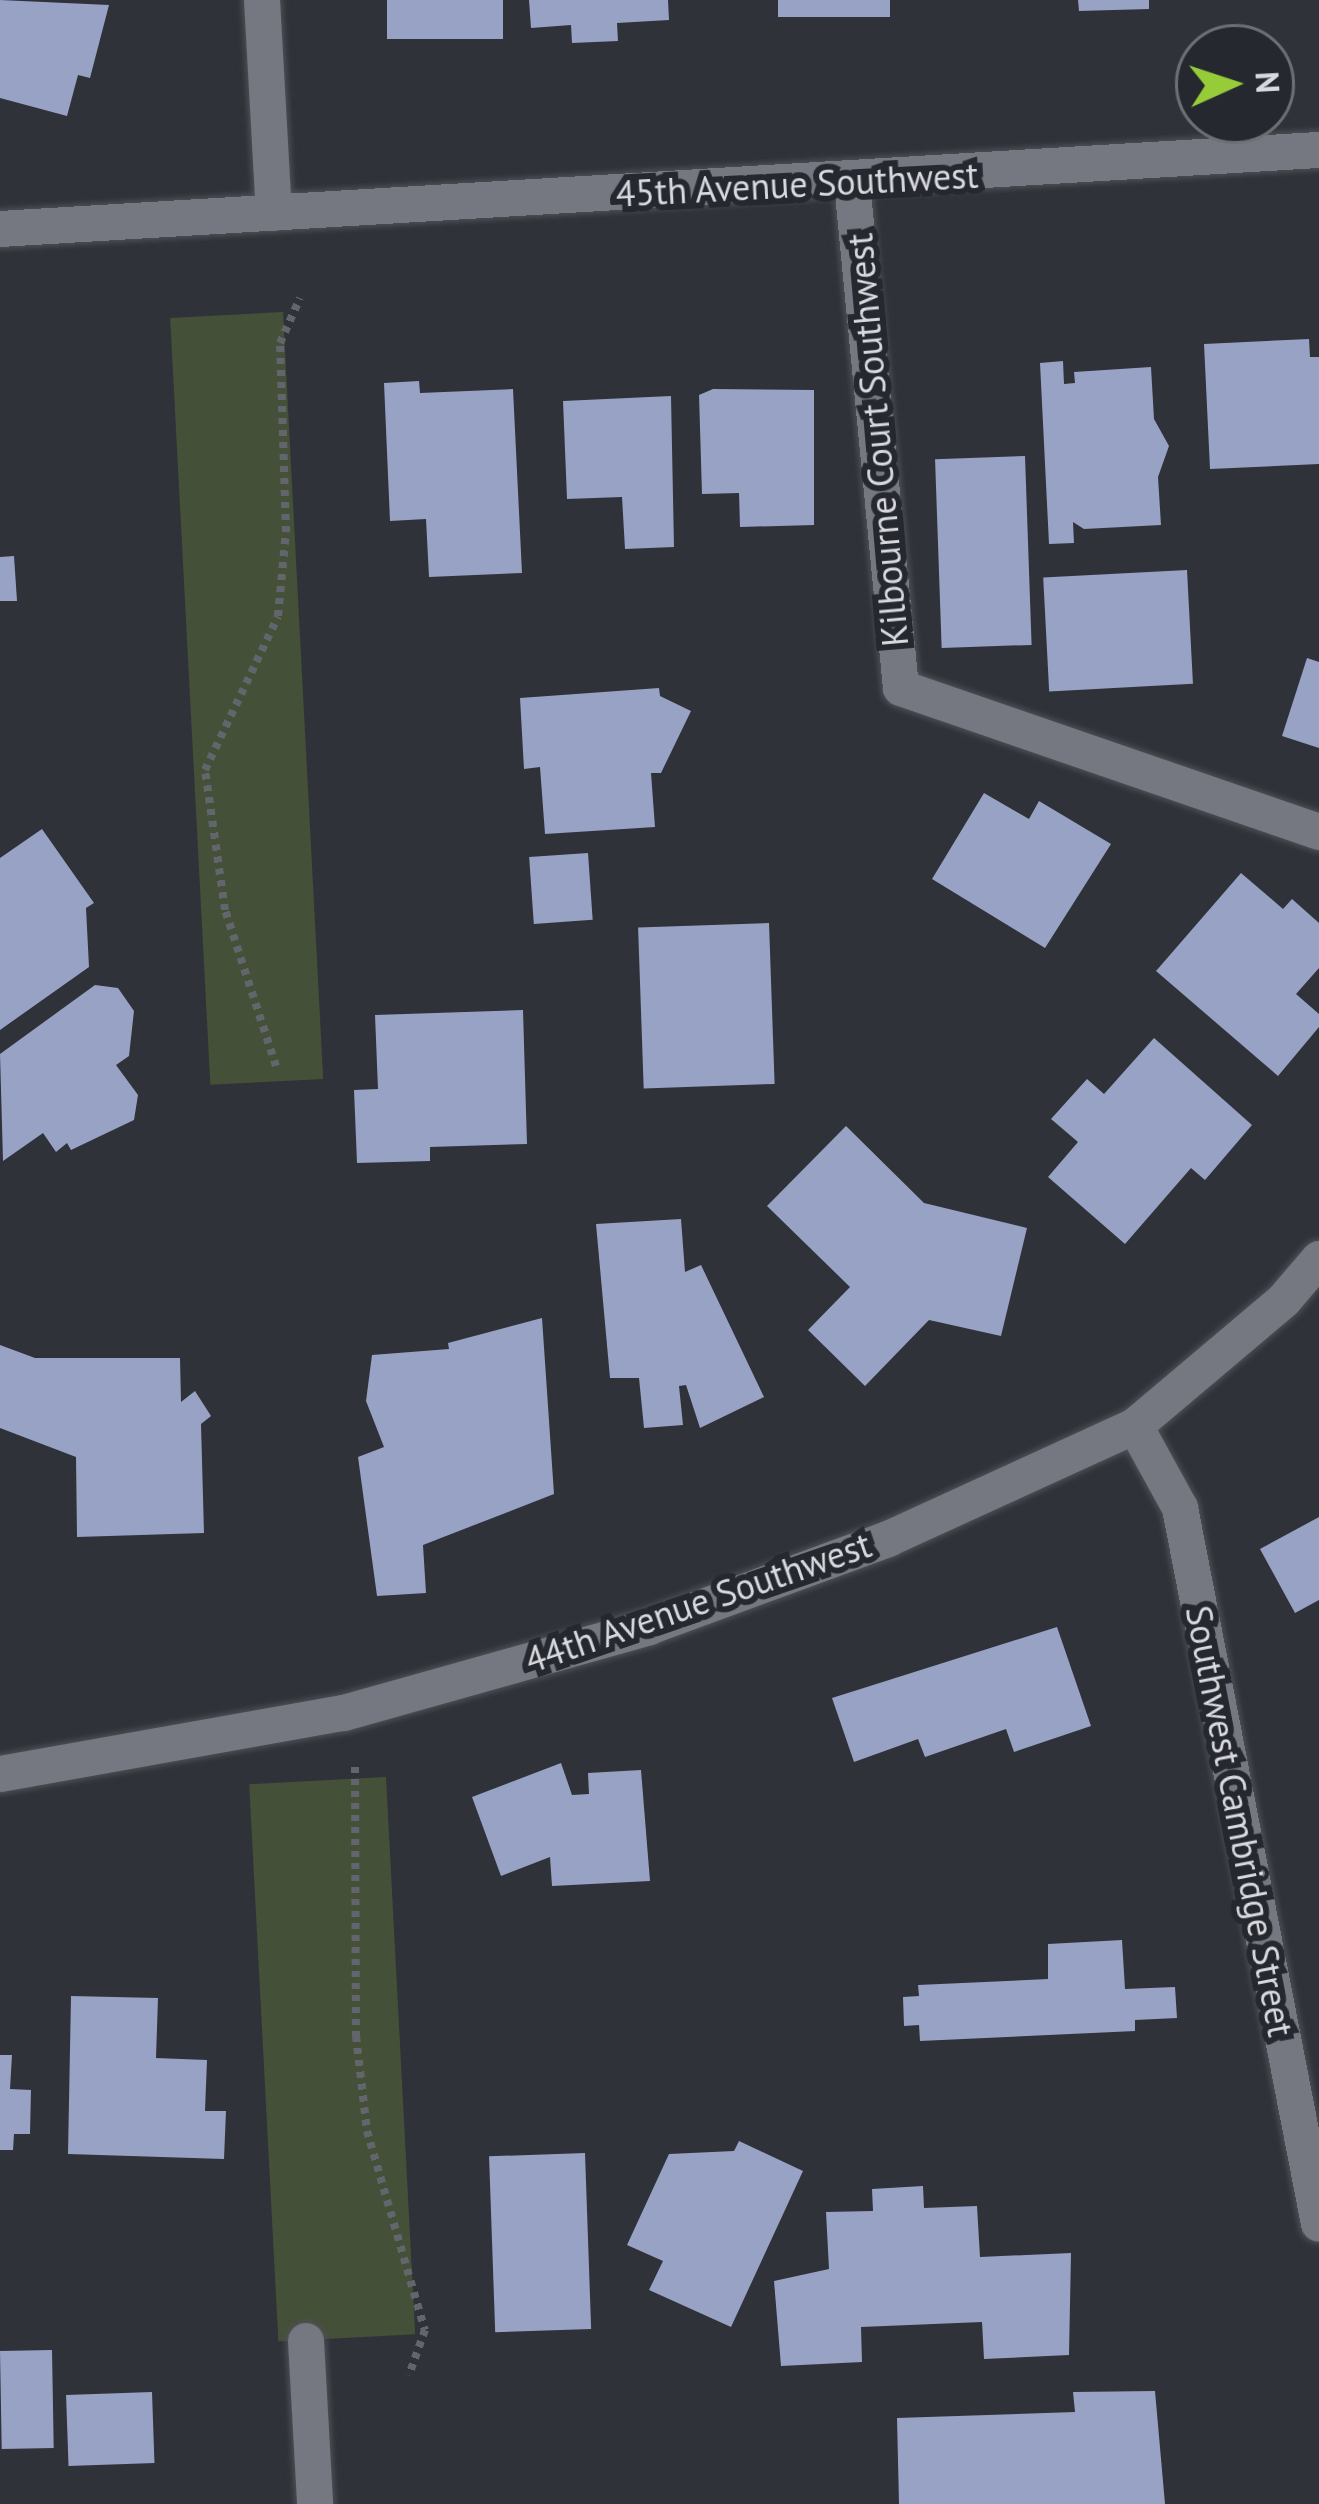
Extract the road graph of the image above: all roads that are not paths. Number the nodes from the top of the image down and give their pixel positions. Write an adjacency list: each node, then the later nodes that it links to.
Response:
1 (262, 0): 4 (street)
2 (1319, 150): 3 (street, 45th Avenue Southwest)
3 (852, 183): 4 (street, 45th Avenue Southwest); 6 (street, Kilbourne Court Southwest)
4 (274, 213): 5 (street, 45th Avenue Southwest)
5 (0, 229)
6 (1319, 832)
7 (1319, 1259): 8 (street, 44th Avenue Southwest)
8 (1136, 1426): 9 (street, 44th Avenue Southwest); 10 (street, Southwest Cambridge Street)
9 (0, 1774)
10 (1319, 2224)
11 (306, 2341): 12 (street)
12 (315, 2504)

